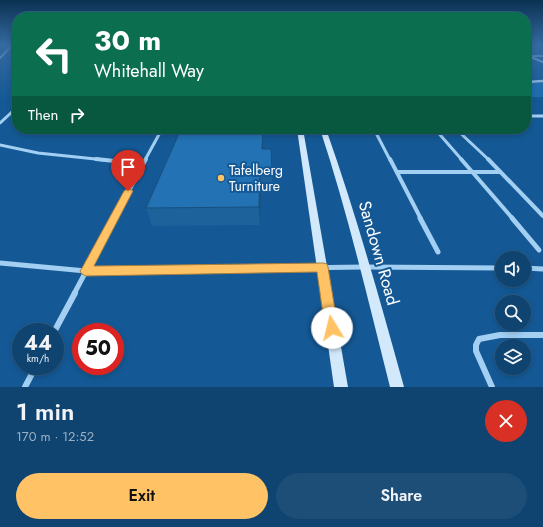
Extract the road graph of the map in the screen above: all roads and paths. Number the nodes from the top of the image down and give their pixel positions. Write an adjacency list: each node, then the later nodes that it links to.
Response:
1 (531, 82): 2 (street)
2 (543, 82)
3 (12, 111): 6 (street)
4 (531, 116): 5 (street)
5 (543, 116)
6 (0, 122)
7 (159, 134): 14 (street)
8 (301, 134): 22 (main road)
9 (325, 134): 23 (main road, Sandown Road)
10 (377, 134): 15 (street)
11 (439, 134): 16 (street)
12 (461, 134): 17 (street)
13 (0, 145): 14 (street)
14 (142, 164): 27 (street)
15 (397, 172): 16 (street); 20 (street)
16 (471, 172): 17 (street); 19 (street)
17 (500, 172): 18 (street)
18 (543, 216)
19 (539, 250)
20 (438, 252)
21 (0, 263): 27 (street)
22 (323, 267): 23 (street); 27 (street); 32 (main road)
23 (365, 267): 24 (street); 33 (main road, Sandown Road)
24 (495, 268)
25 (531, 268): 26 (street)
26 (543, 269)
27 (86, 271): 28 (street)
28 (59, 323)
29 (543, 335): 34 (street)
30 (31, 375): 31 (street)
31 (25, 387)
32 (341, 387)
33 (397, 387)
34 (492, 387)

